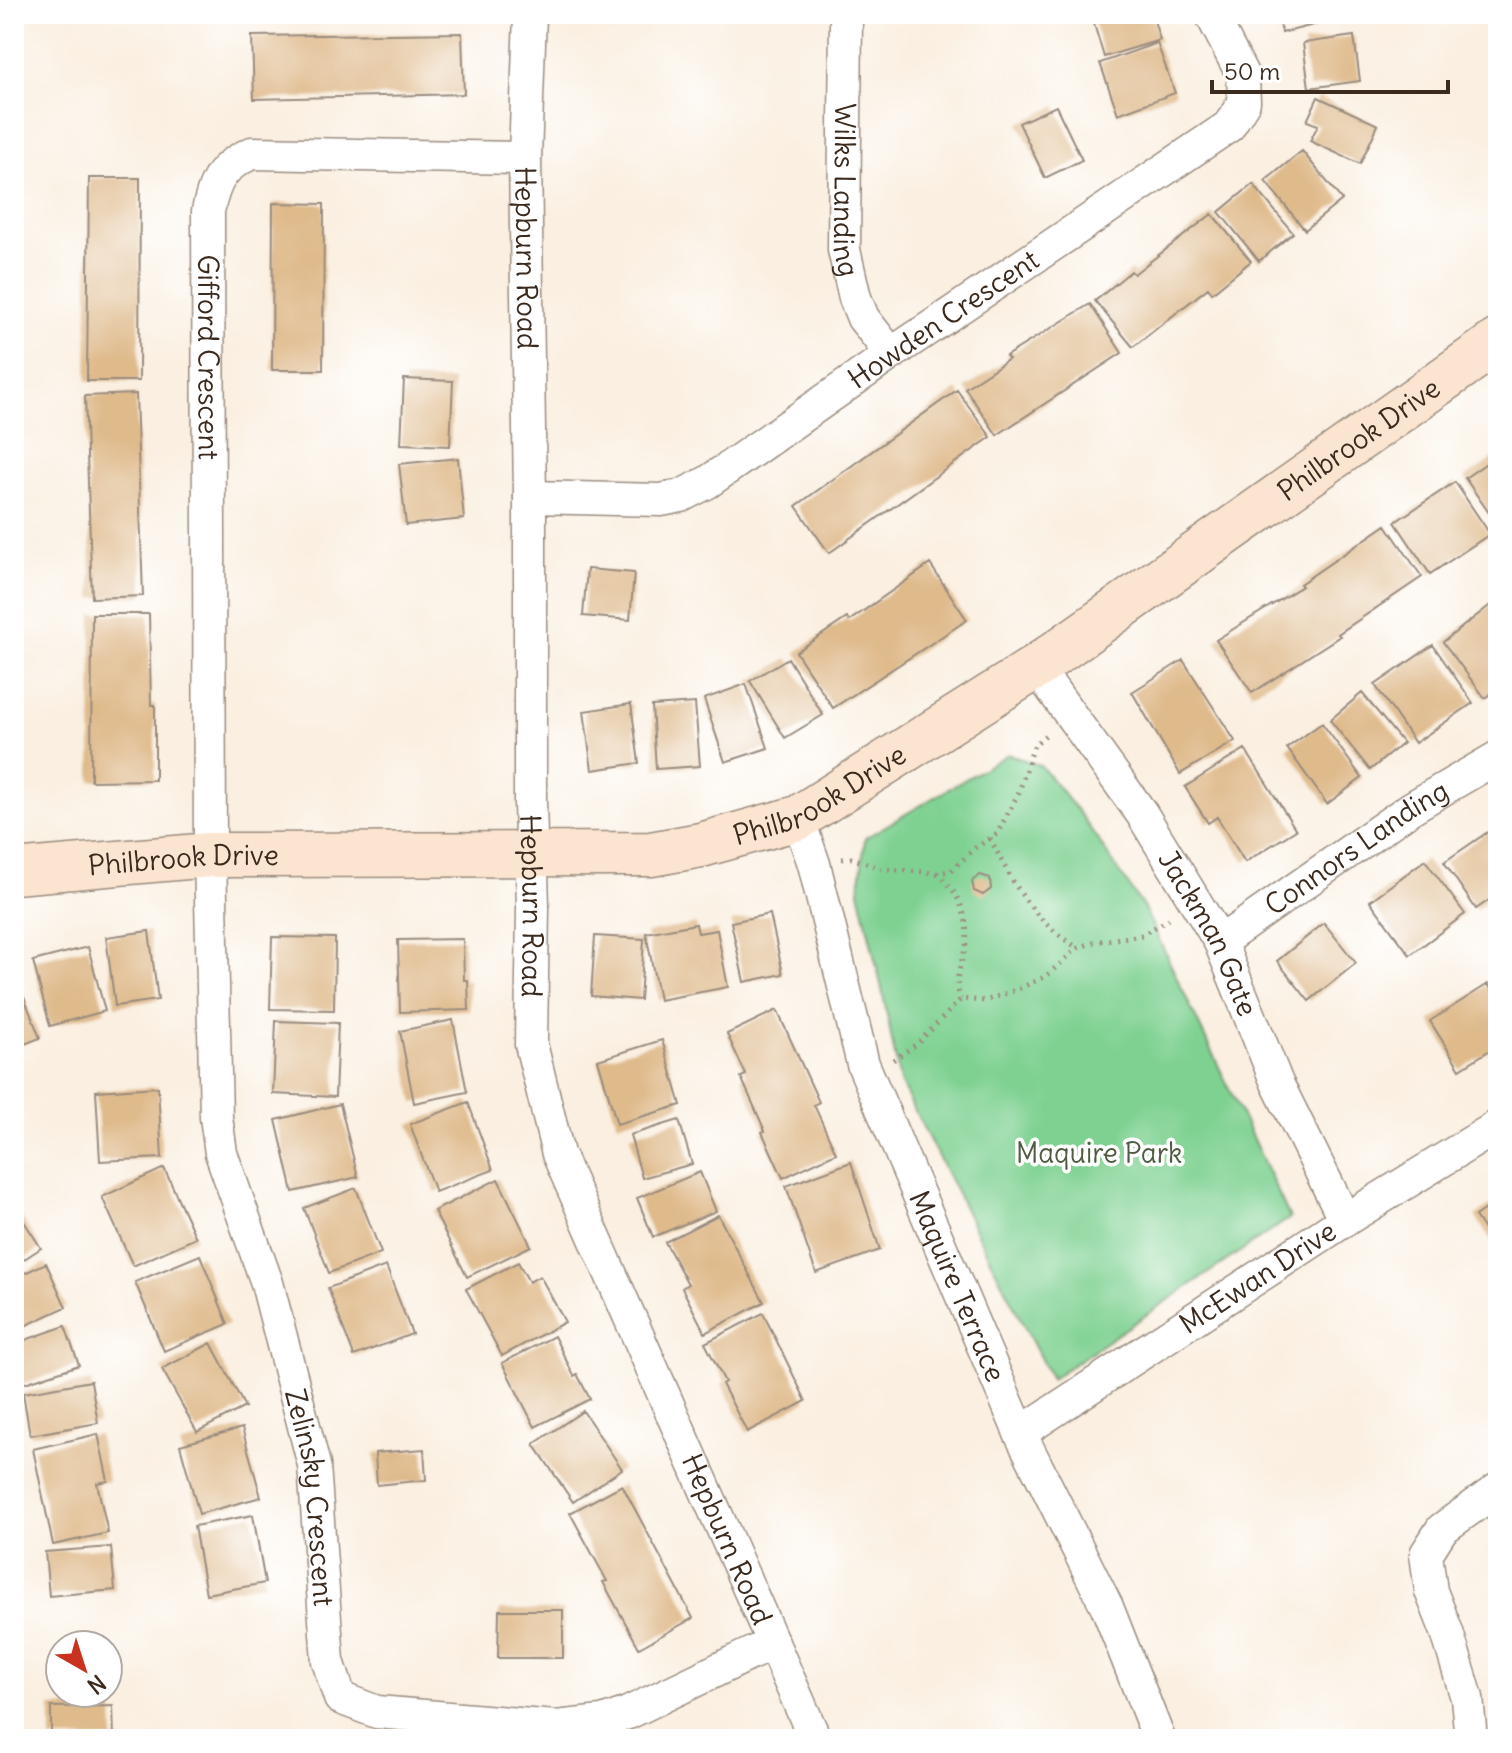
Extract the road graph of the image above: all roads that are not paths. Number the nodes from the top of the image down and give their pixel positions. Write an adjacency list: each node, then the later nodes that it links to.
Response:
1 (530, 14): 4 (street, Hepburn Road)
2 (846, 14): 6 (street, Wilks Landing)
3 (1211, 14): 6 (street, Howden Crescent)
4 (525, 158): 7 (street, Hepburn Road); 11 (street, Gifford Crescent)
5 (1498, 341): 8 (street, Philbrook Drive)
6 (891, 354): 7 (street, Howden Crescent)
7 (530, 497): 12 (street, Hepburn Road)
8 (1036, 667): 10 (street, Philbrook Drive); 14 (street, Jackman Gate)
9 (1498, 757): 14 (street, Connors Landing)
10 (798, 818): 12 (street, Philbrook Drive); 17 (street, Maquire Terrace)
11 (210, 855): 12 (street, Philbrook Drive); 13 (street, Philbrook Drive); 19 (street, Zelinsky Crescent)
12 (532, 855): 19 (street, Hepburn Road)
13 (14, 872)
14 (1220, 942): 16 (street, Jackman Gate)
15 (1498, 1126): 16 (street, McEwan Drive)
16 (1345, 1220): 17 (street, McEwan Drive)
17 (1020, 1433): 21 (street, Maquire Terrace)
18 (1498, 1489): 22 (street)
19 (773, 1643): 20 (street, Hepburn Road)
20 (815, 1739)
21 (1159, 1739)
22 (1471, 1739)

